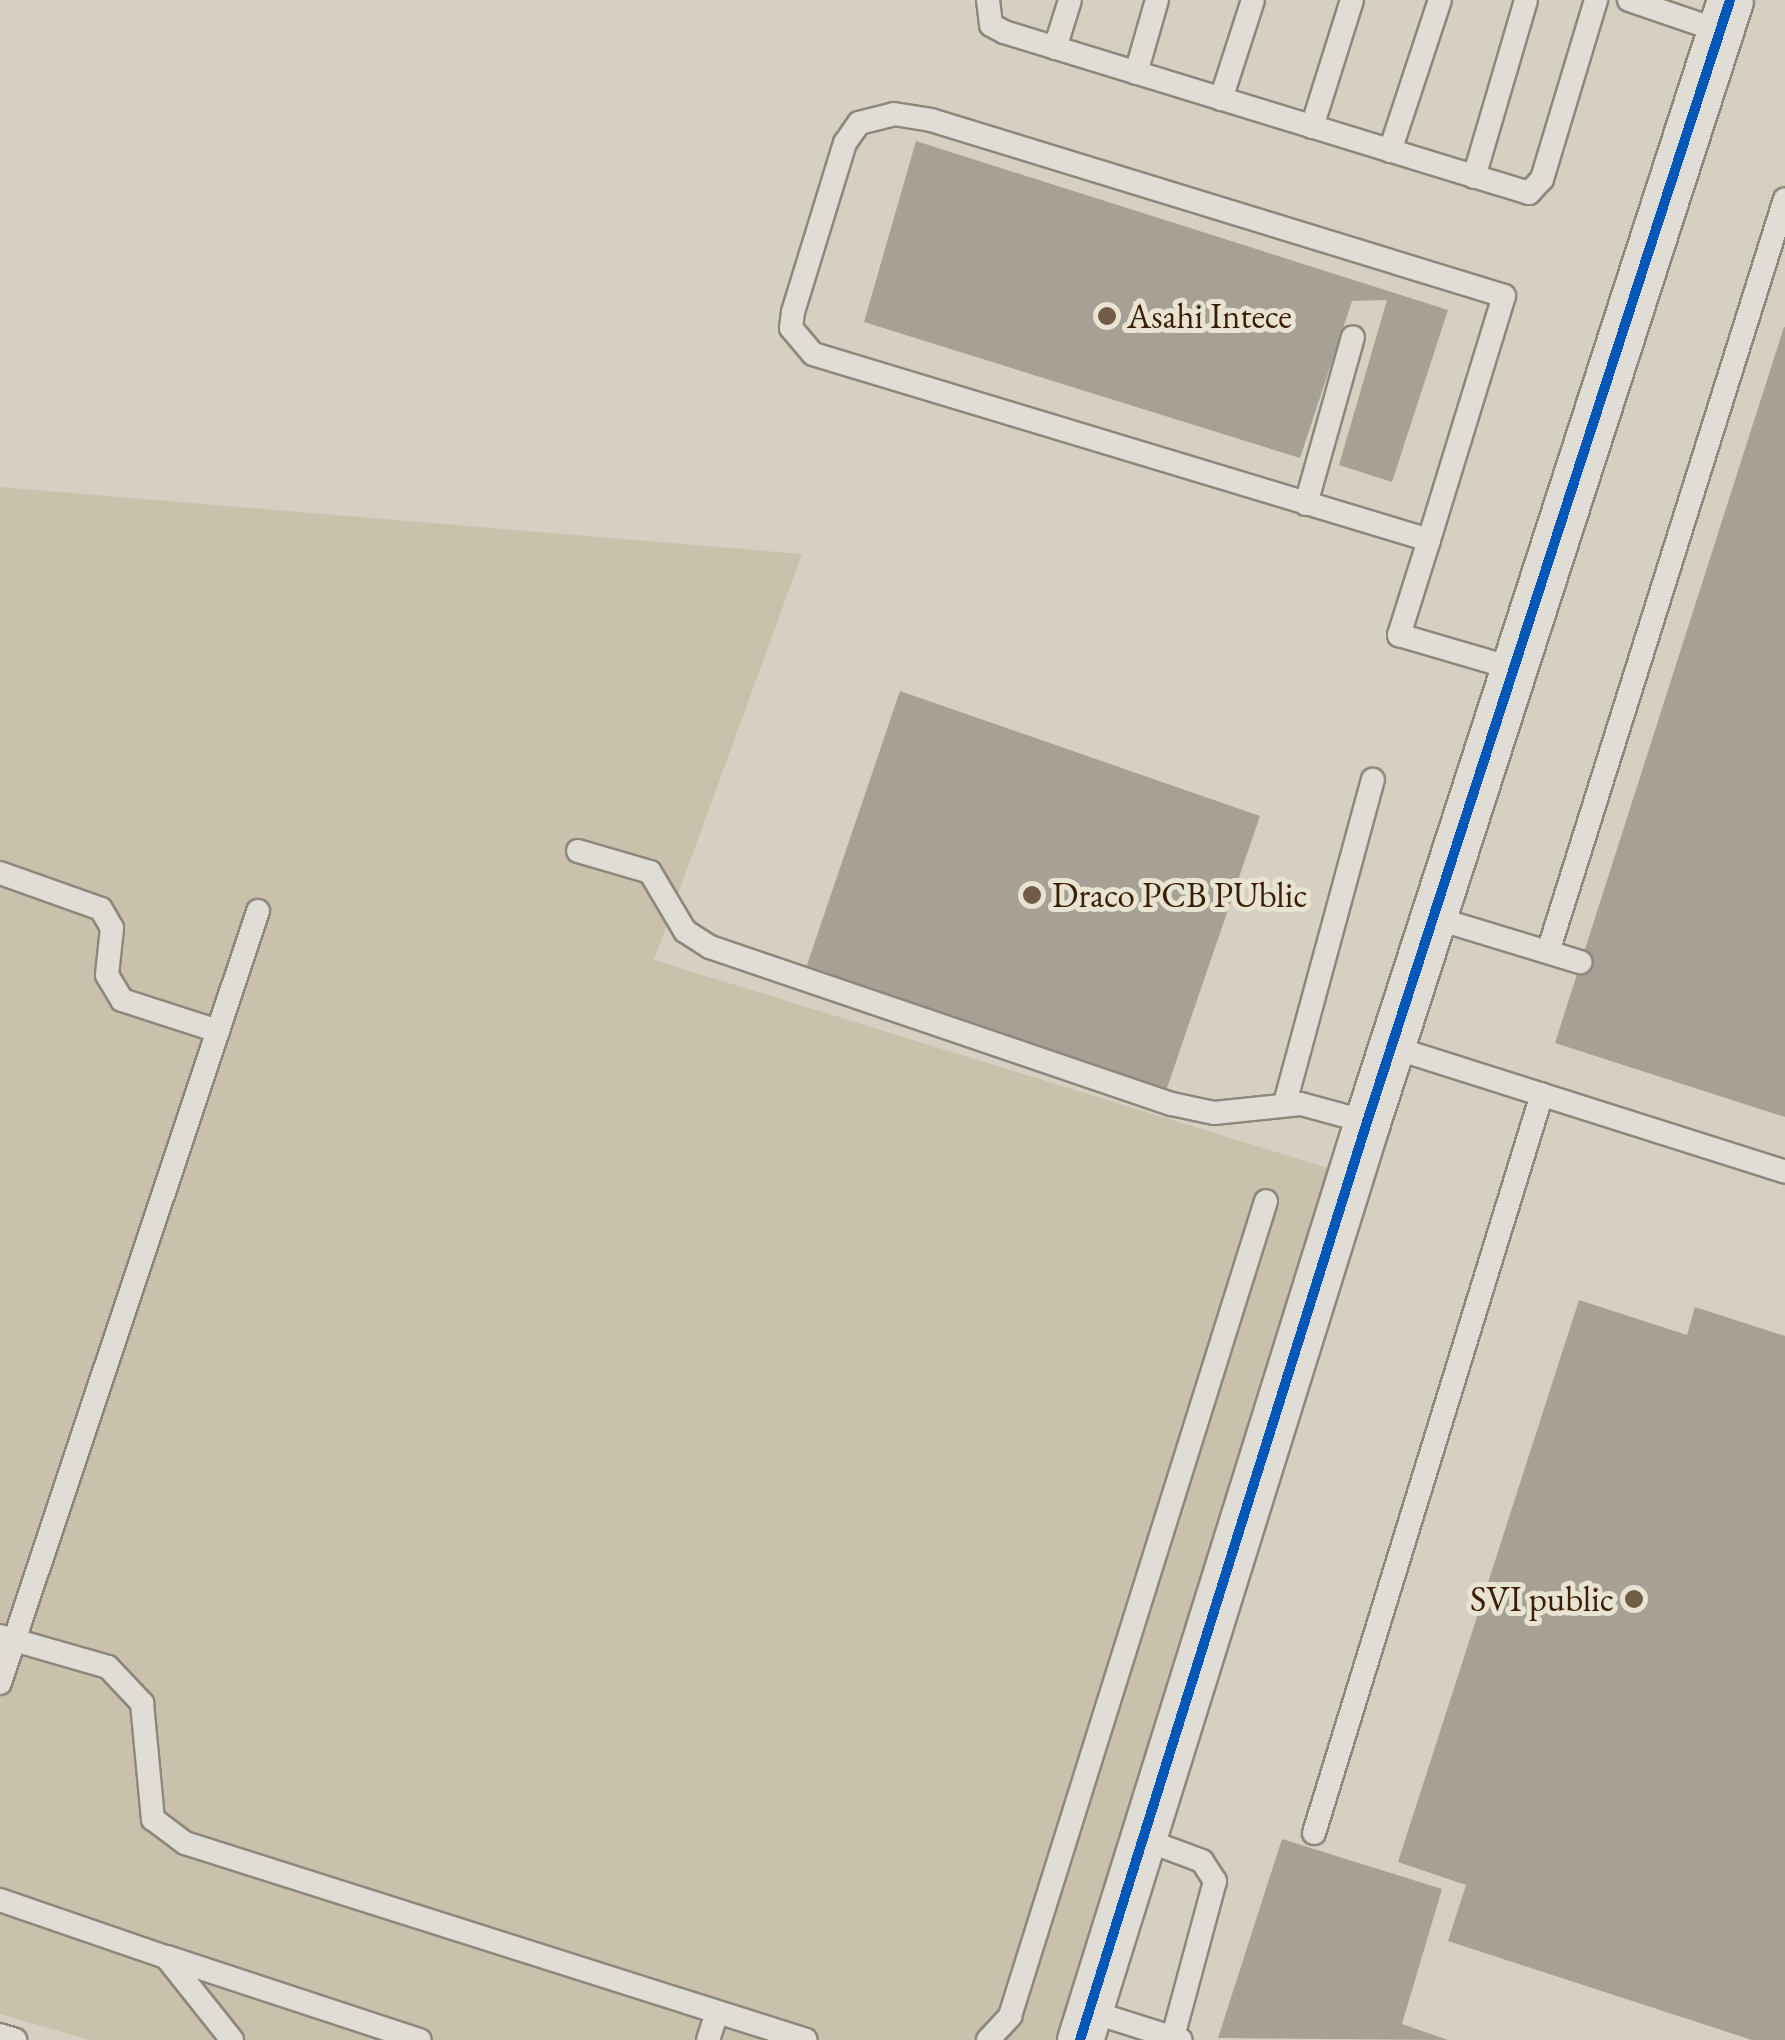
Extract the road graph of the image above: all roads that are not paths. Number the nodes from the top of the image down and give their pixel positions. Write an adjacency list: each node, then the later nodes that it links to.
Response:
1 (988, 0): 11 (lane)
2 (1070, 0): 11 (lane)
3 (1158, 0): 12 (lane)
4 (1253, 0): 13 (lane)
5 (1352, 0): 14 (lane)
6 (1440, 0): 15 (lane)
7 (1526, 0): 16 (lane)
8 (1596, 0): 16 (lane)
9 (1628, 0): 10 (lane)
10 (1725, 15): 21 (street)
11 (1056, 48): 12 (lane)
12 (1136, 73): 13 (lane)
13 (1221, 99): 14 (lane)
14 (1312, 127): 15 (lane)
15 (1390, 152): 16 (lane)
16 (1474, 177)
17 (1785, 199): 27 (lane)
18 (1353, 337): 19 (lane)
19 (1306, 504): 20 (lane); 20 (lane)
20 (1429, 540): 21 (lane)
21 (1515, 669): 26 (street)
22 (1372, 780): 32 (lane)
23 (578, 851): 32 (lane)
24 (0, 873): 29 (lane)
25 (258, 911): 29 (lane)
26 (1435, 918): 27 (lane); 30 (street)
27 (1548, 952): 28 (lane)
28 (1580, 962)
29 (218, 1032): 36 (lane)
30 (1392, 1046): 31 (lane); 33 (street)
31 (1542, 1094): 34 (lane); 38 (lane)
32 (1285, 1103): 33 (lane)
33 (1367, 1122): 39 (street)
34 (1785, 1172)
35 (1266, 1201): 51 (lane)
36 (7, 1638): 37 (lane); 42 (lane)
37 (0, 1683)
38 (1314, 1833)
39 (1143, 1839): 43 (street); 45 (lane)
40 (0, 1900): 41 (lane)
41 (166, 1957): 47 (lane); 48 (lane)
42 (717, 2012): 49 (lane); 50 (lane)
43 (1084, 2026): 45 (lane)
44 (0, 2035): 46 (lane)
45 (1177, 2039)
46 (14, 2040)
47 (232, 2040)
48 (420, 2040)
49 (708, 2040)
50 (806, 2040)
51 (988, 2040)

